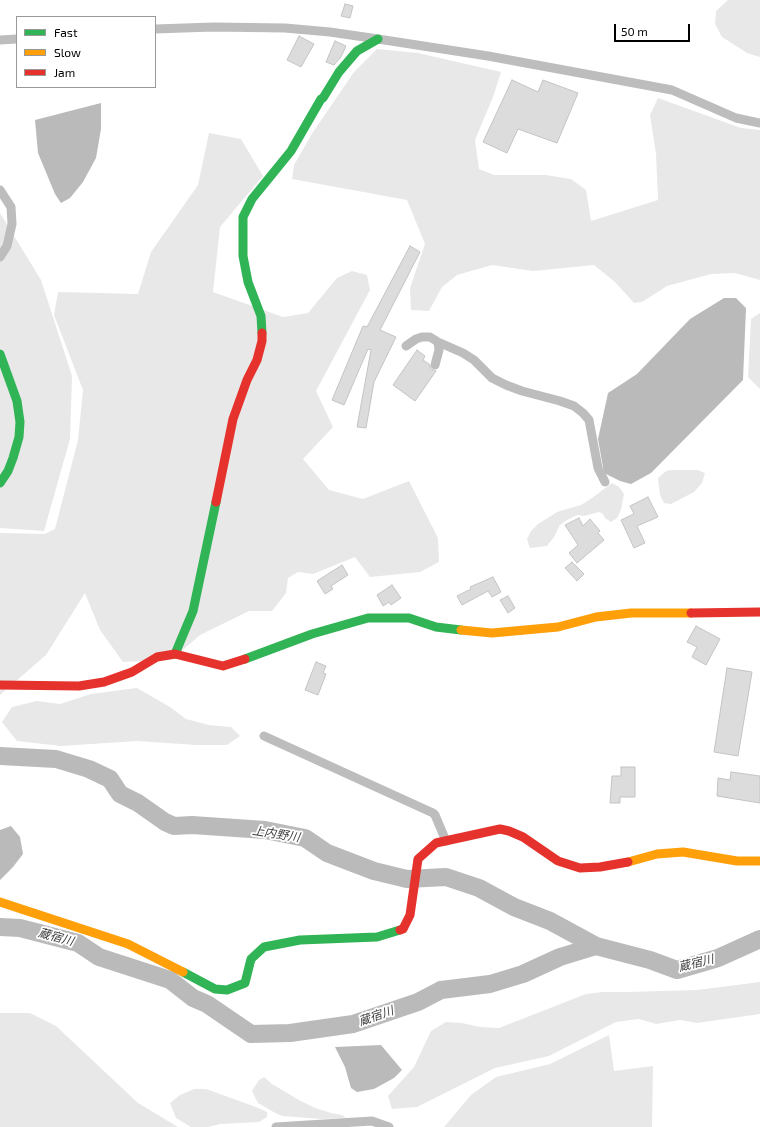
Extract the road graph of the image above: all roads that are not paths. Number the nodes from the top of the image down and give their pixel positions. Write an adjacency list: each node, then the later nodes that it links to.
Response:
1 (156, 29): 3 (street)
2 (16, 39): 4 (street)
3 (378, 39): 5 (street); 15 (street)
4 (0, 40)
5 (760, 123)
6 (0, 190): 7 (street)
7 (0, 257)
8 (438, 342): 9 (street); 11 (street); 12 (street)
9 (406, 346)
10 (0, 354): 13 (street)
11 (435, 365)
12 (605, 482)
13 (0, 483)
14 (760, 612): 15 (street)
15 (175, 654): 16 (street)
16 (0, 685)
17 (264, 736): 18 (street)
18 (446, 840): 19 (street); 20 (street)
19 (760, 861)
20 (0, 902)
21 (276, 1127): 22 (street)
22 (389, 1127)

